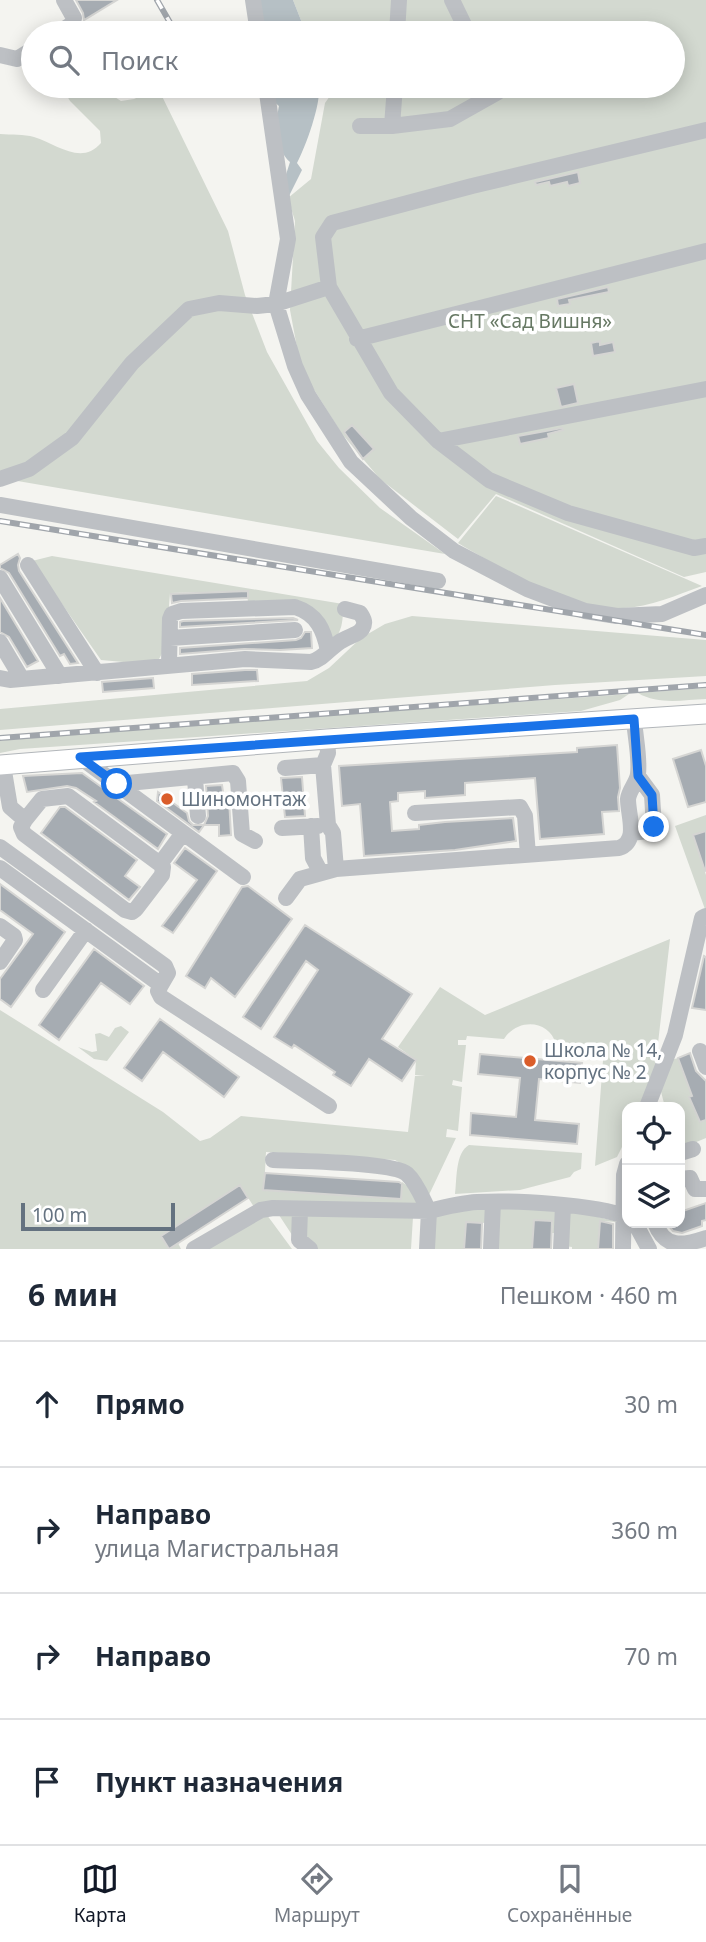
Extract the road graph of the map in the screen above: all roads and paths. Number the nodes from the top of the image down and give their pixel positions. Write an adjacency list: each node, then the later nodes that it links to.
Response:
1 (64, 0): 5 (street)
2 (253, 0): 6 (street)
3 (399, 0): 7 (street)
4 (452, 0): 8 (street)
5 (73, 21)
6 (256, 21)
7 (398, 21)
8 (462, 21)
9 (0, 55): 10 (street)
10 (21, 56)
11 (268, 98): 19 (street)
12 (394, 98): 15 (street)
13 (487, 98): 15 (street)
14 (360, 125): 15 (street)
15 (392, 126)
16 (706, 130): 18 (street)
17 (706, 251): 20 (street)
18 (329, 287): 19 (street); 20 (street)
19 (276, 304): 23 (street); 29 (street)
20 (357, 339): 22 (street)
21 (706, 389): 22 (street)
22 (438, 441): 25 (street)
23 (0, 479)
24 (0, 505): 28 (street)
25 (706, 546)
26 (28, 565): 36 (street)
27 (0, 578): 37 (street)
28 (438, 581)
29 (706, 595)
30 (345, 609): 34 (street)
31 (295, 630): 32 (street)
32 (170, 638): 34 (street); 35 (street)
33 (0, 642): 39 (street)
34 (328, 651): 35 (street)
35 (169, 664): 36 (street)
36 (97, 673): 37 (street)
37 (60, 676): 39 (street)
38 (0, 678): 39 (street)
39 (22, 679)
40 (706, 714): 41 (main road)
41 (634, 719): 42 (main road); 47 (street)
42 (327, 739): 43 (main road); 45 (street)
43 (80, 757): 44 (main road); 49 (street)
44 (1, 765): 52 (street)
45 (323, 765): 46 (street); 53 (street)
46 (285, 768)
47 (638, 776): 56 (street); 56 (street)
48 (195, 779): 49 (street); 51 (street); 58 (street)
49 (117, 784): 57 (street)
50 (415, 813): 60 (street)
51 (198, 816)
52 (25, 820): 61 (street); 61 (street)
53 (328, 825): 54 (street); 63 (street)
54 (311, 826): 55 (street); 63 (street)
55 (282, 828)
56 (631, 832): 60 (street)
57 (183, 833): 61 (street); 64 (street)
58 (255, 841)
59 (0, 847): 70 (street)
60 (528, 855): 63 (street)
61 (160, 864)
62 (0, 868): 68 (street)
63 (328, 871): 65 (street)
64 (243, 877)
65 (286, 898)
66 (706, 916): 74 (street)
67 (0, 926): 69 (street)
68 (86, 930): 70 (street); 71 (street)
69 (0, 962)
70 (161, 985): 75 (street)
71 (43, 990)
72 (700, 1051): 73 (street)
73 (706, 1067)
74 (649, 1102)
75 (329, 1107)
76 (273, 1160): 82 (street)
77 (685, 1178): 78 (street)
78 (706, 1189)
79 (493, 1202): 80 (street); 82 (street); 91 (street)
80 (564, 1206): 83 (street); 92 (street)
81 (300, 1209): 82 (street); 88 (street); 89 (street)
82 (429, 1211): 90 (street)
83 (622, 1217)
84 (627, 1228): 93 (street)
85 (635, 1228): 94 (street)
86 (658, 1228): 87 (street)
87 (706, 1238)
88 (194, 1249)
89 (310, 1249)
90 (427, 1249)
91 (491, 1249)
92 (561, 1249)
93 (624, 1249)
94 (649, 1249)

